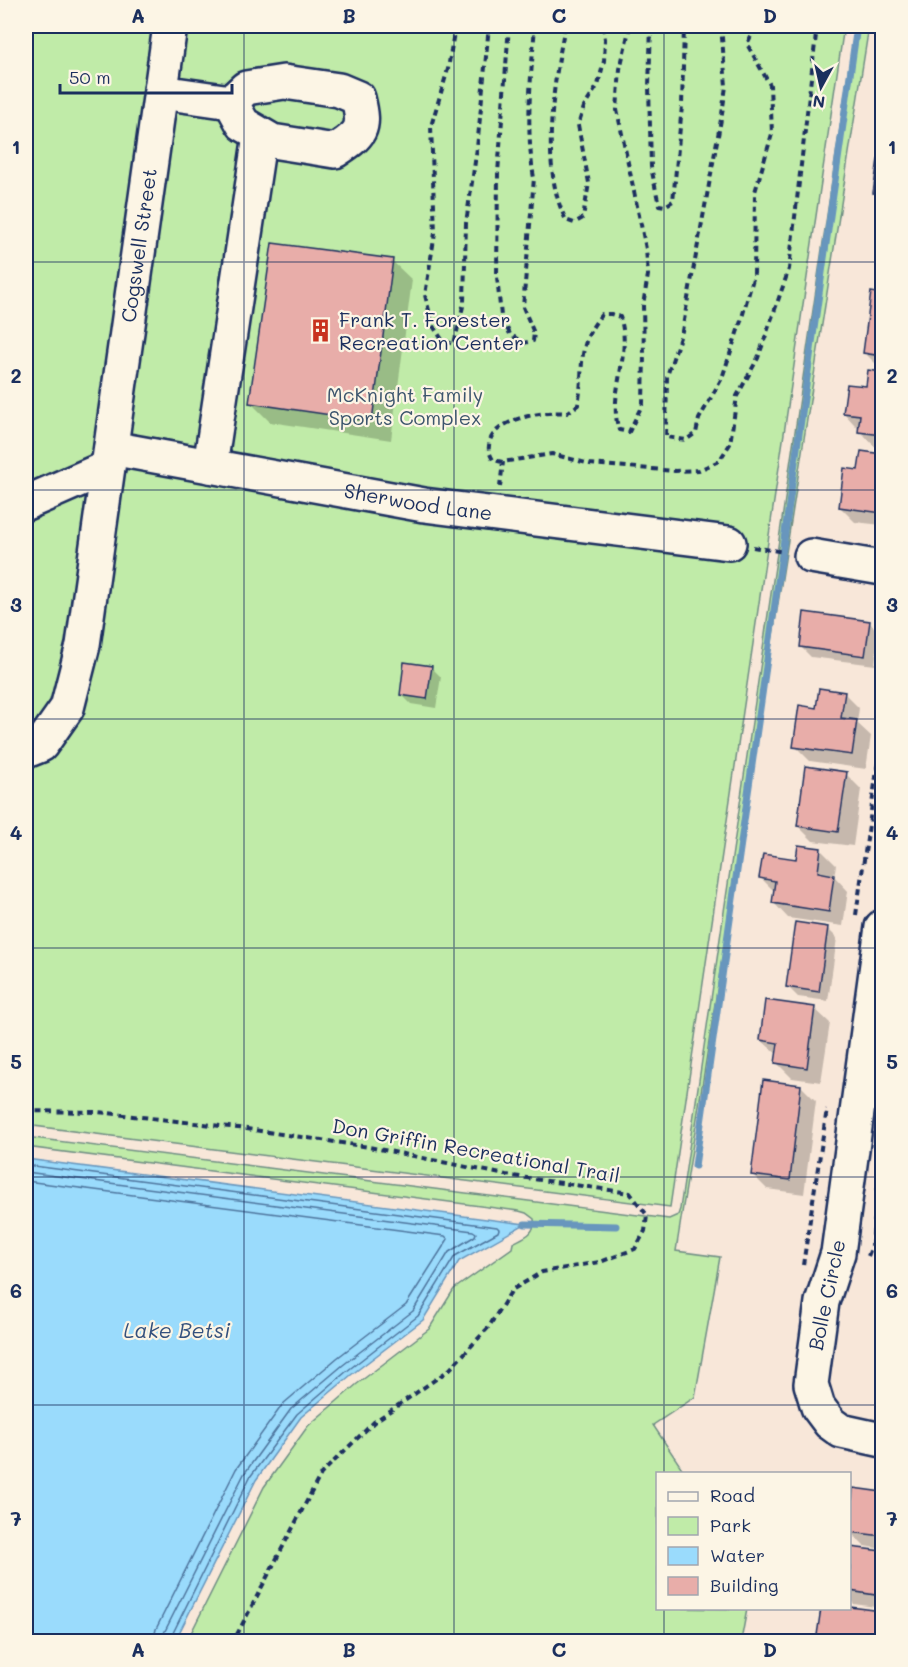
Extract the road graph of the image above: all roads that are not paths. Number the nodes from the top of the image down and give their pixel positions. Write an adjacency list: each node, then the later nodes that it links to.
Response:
1 (170, 26): 2 (street, Cogswell Street)
2 (161, 92): 3 (street); 5 (street, Cogswell Street)
3 (231, 102): 4 (street); 4 (street)
4 (260, 135): 6 (street)
5 (109, 458): 6 (street, Sherwood Lane); 7 (street); 11 (street, Cogswell Street)
6 (210, 466): 8 (street, Sherwood Lane)
7 (26, 503)
8 (729, 543)
9 (799, 554): 10 (street)
10 (882, 568)
11 (26, 750)
12 (882, 927): 13 (street, Bolle Circle)
13 (870, 1107): 14 (street, Bolle Circle)
14 (882, 1440)

